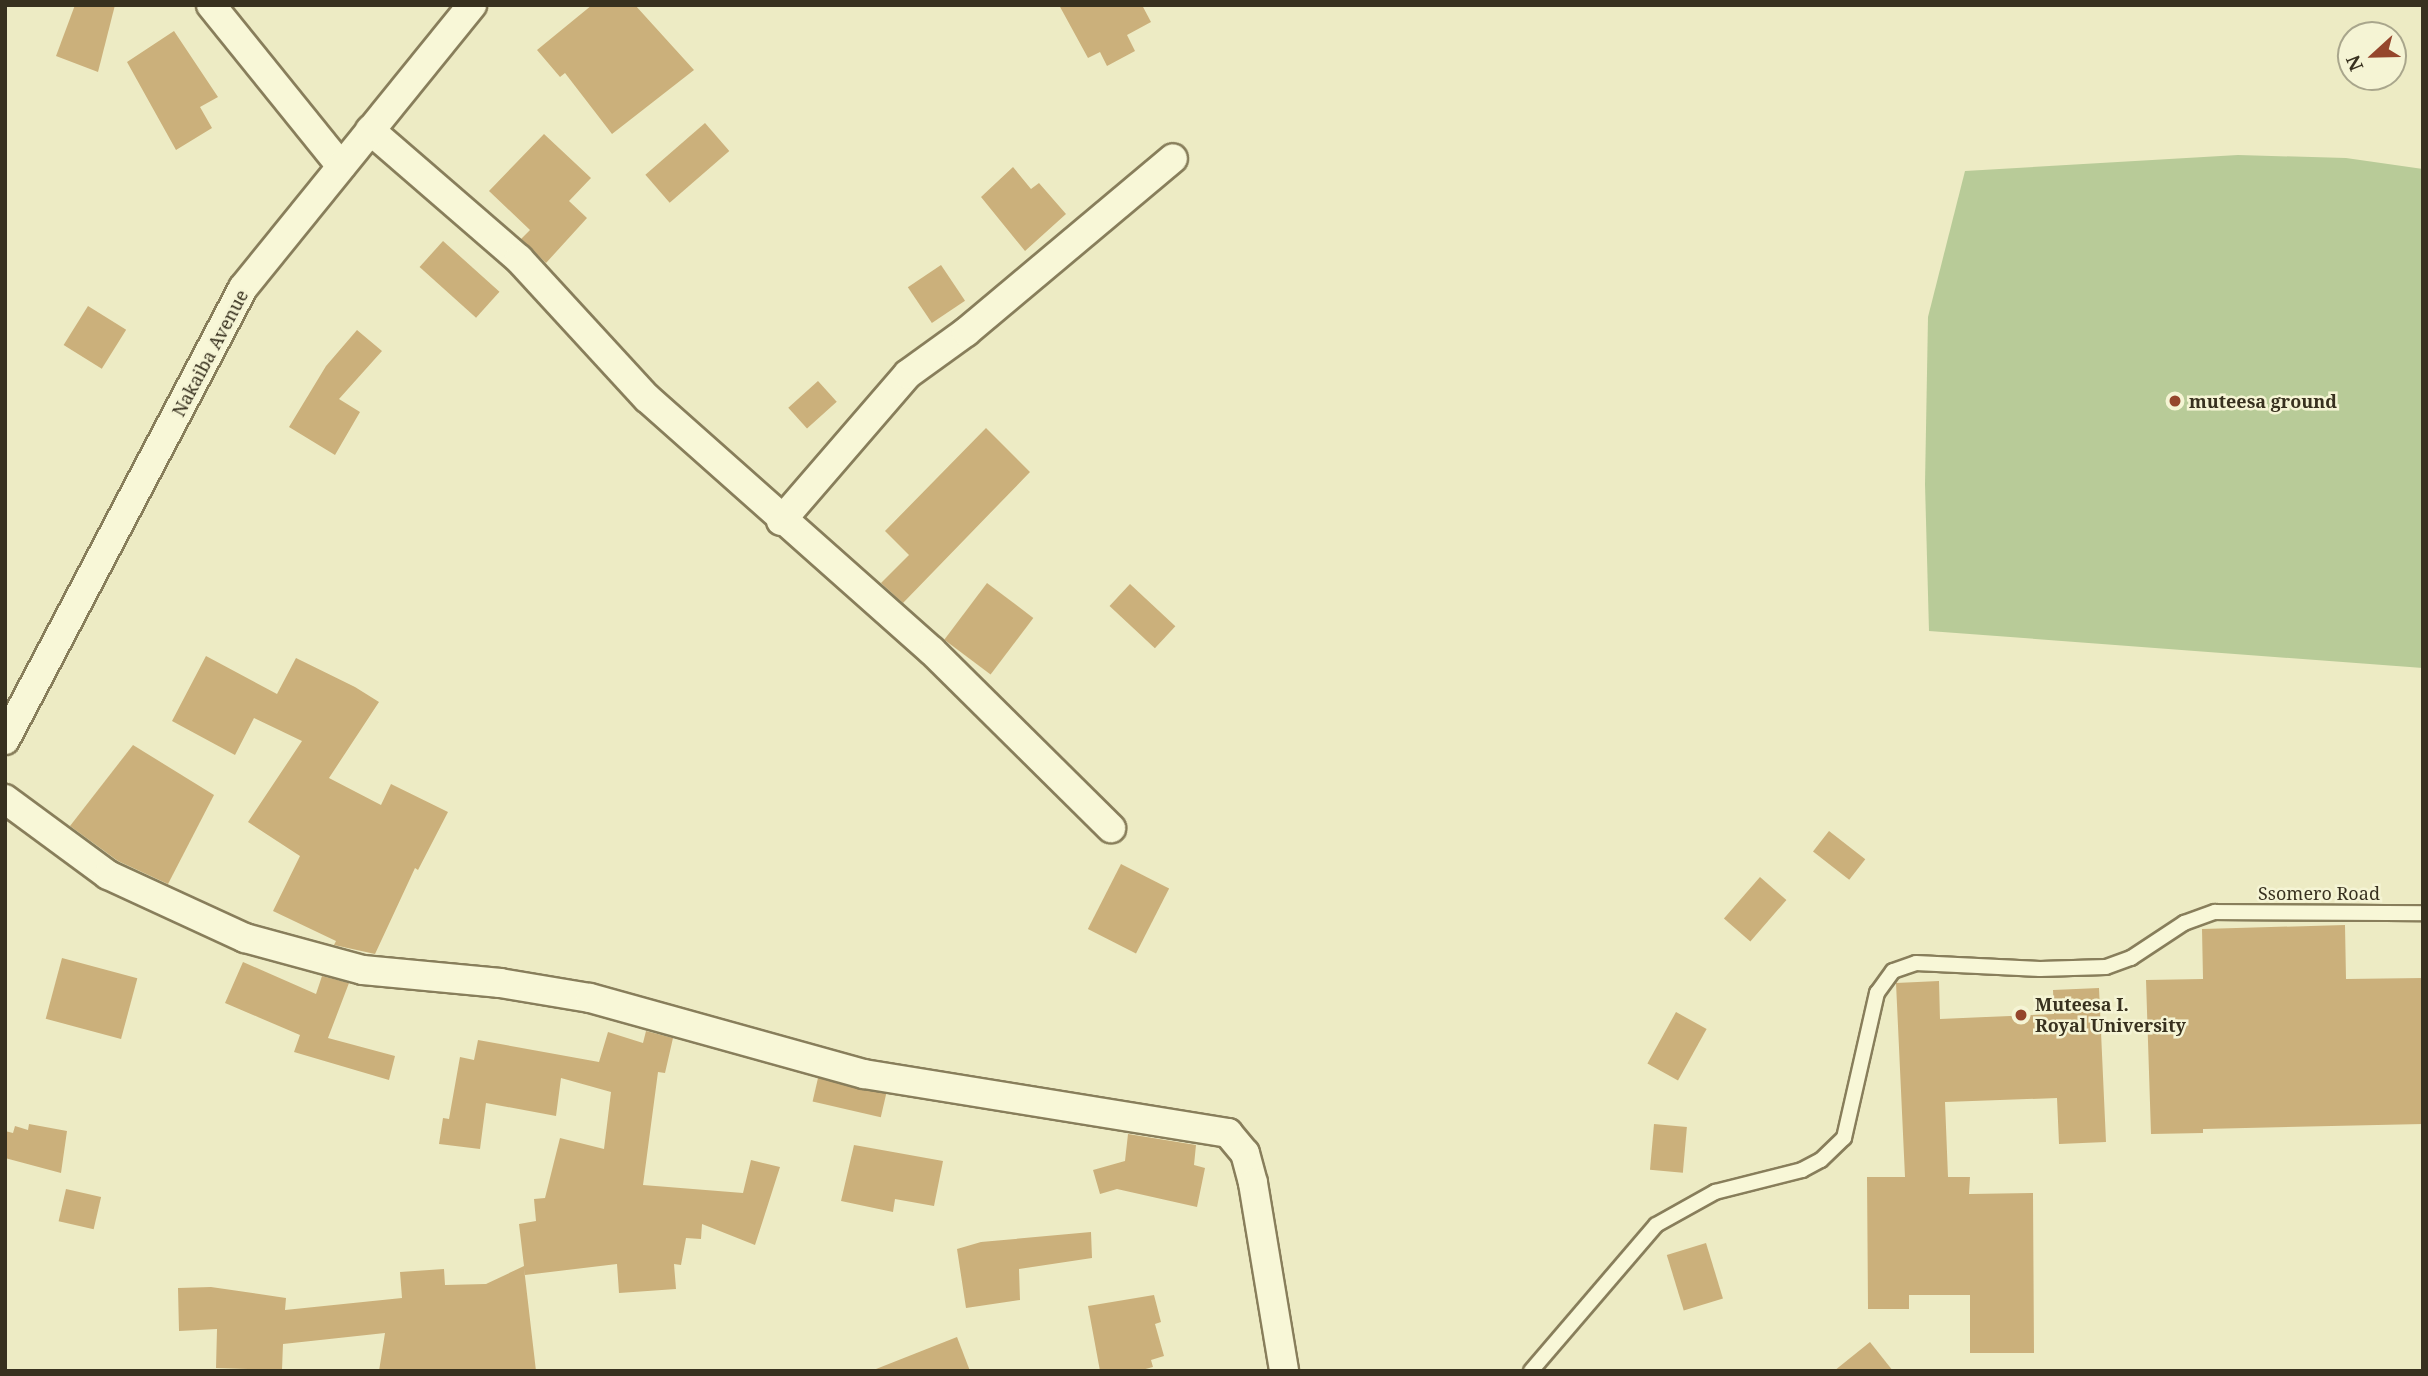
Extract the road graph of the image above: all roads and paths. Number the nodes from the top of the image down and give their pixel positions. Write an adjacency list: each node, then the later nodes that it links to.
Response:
1 (211, 5): 5 (street)
2 (472, 5): 3 (street, Nakaiba Avenue)
3 (370, 130): 5 (street, Nakaiba Avenue); 6 (street)
4 (1173, 158): 6 (street)
5 (341, 166): 7 (street, Nakaiba Avenue)
6 (781, 520): 9 (street)
7 (5, 740)
8 (5, 799): 11 (street)
9 (1111, 828)
10 (2423, 913): 12 (lane, Ssomero Road)
11 (1284, 1371)
12 (1531, 1371)

